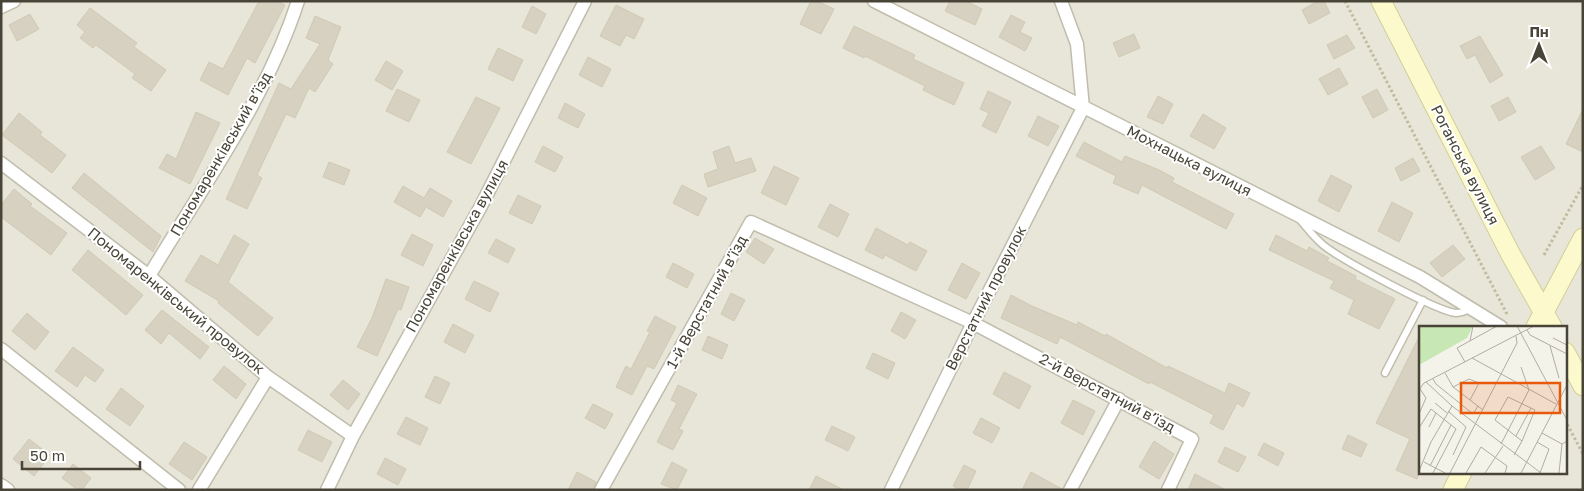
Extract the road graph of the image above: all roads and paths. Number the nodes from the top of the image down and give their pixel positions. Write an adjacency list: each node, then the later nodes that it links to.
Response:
1 (14, 1): 8 (street)
2 (298, 1): 15 (street, Пономаренківський в’їзд)
3 (585, 1): 28 (street, Пономаренківська вулиця)
4 (874, 1): 9 (street, Мохнацька вулиця)
5 (1062, 1): 9 (street)
6 (1345, 1): 18 (path)
7 (1382, 1): 19 (main road, Роганська вулиця)
8 (1, 7)
9 (1083, 108): 12 (street, Мохнацька вулиця); 20 (street, Верстатний провулок)
10 (1, 163): 15 (street, Пономаренківський провулок)
11 (1583, 184): 14 (path)
12 (1295, 214): 16 (lane); 17 (street, Мохнацька вулиця)
13 (1583, 238): 19 (main road)
14 (1544, 255)
15 (149, 276): 24 (street, Пономаренківський провулок)
16 (1423, 300): 17 (lane); 23 (lane)
17 (1470, 308): 18 (street, Мохнацька вулиця)
18 (1505, 322)
19 (1544, 322)
20 (973, 323): 26 (street, 2-й Верстатний в’їзд); 36 (street, 1-й Верстатний в’їзд); 37 (street, Верстатний провулок)
21 (1, 349): 33 (street)
22 (1566, 354): 25 (main road)
23 (1385, 374)
24 (268, 377): 28 (street, Пономаренківський провулок); 34 (street)
25 (1583, 386)
26 (1119, 399): 38 (street); 39 (street, 2-й Верстатний в’їзд)
27 (1566, 422): 29 (path)
28 (353, 436): 35 (street, Пономаренківська вулиця)
29 (1583, 454)
30 (1461, 474): 40 (main road)
31 (1, 484): 32 (street)
32 (8, 490)
33 (179, 490)
34 (199, 490)
35 (327, 490)
36 (601, 490)
37 (891, 490)
38 (1070, 490)
39 (1168, 490)
40 (1453, 490)

